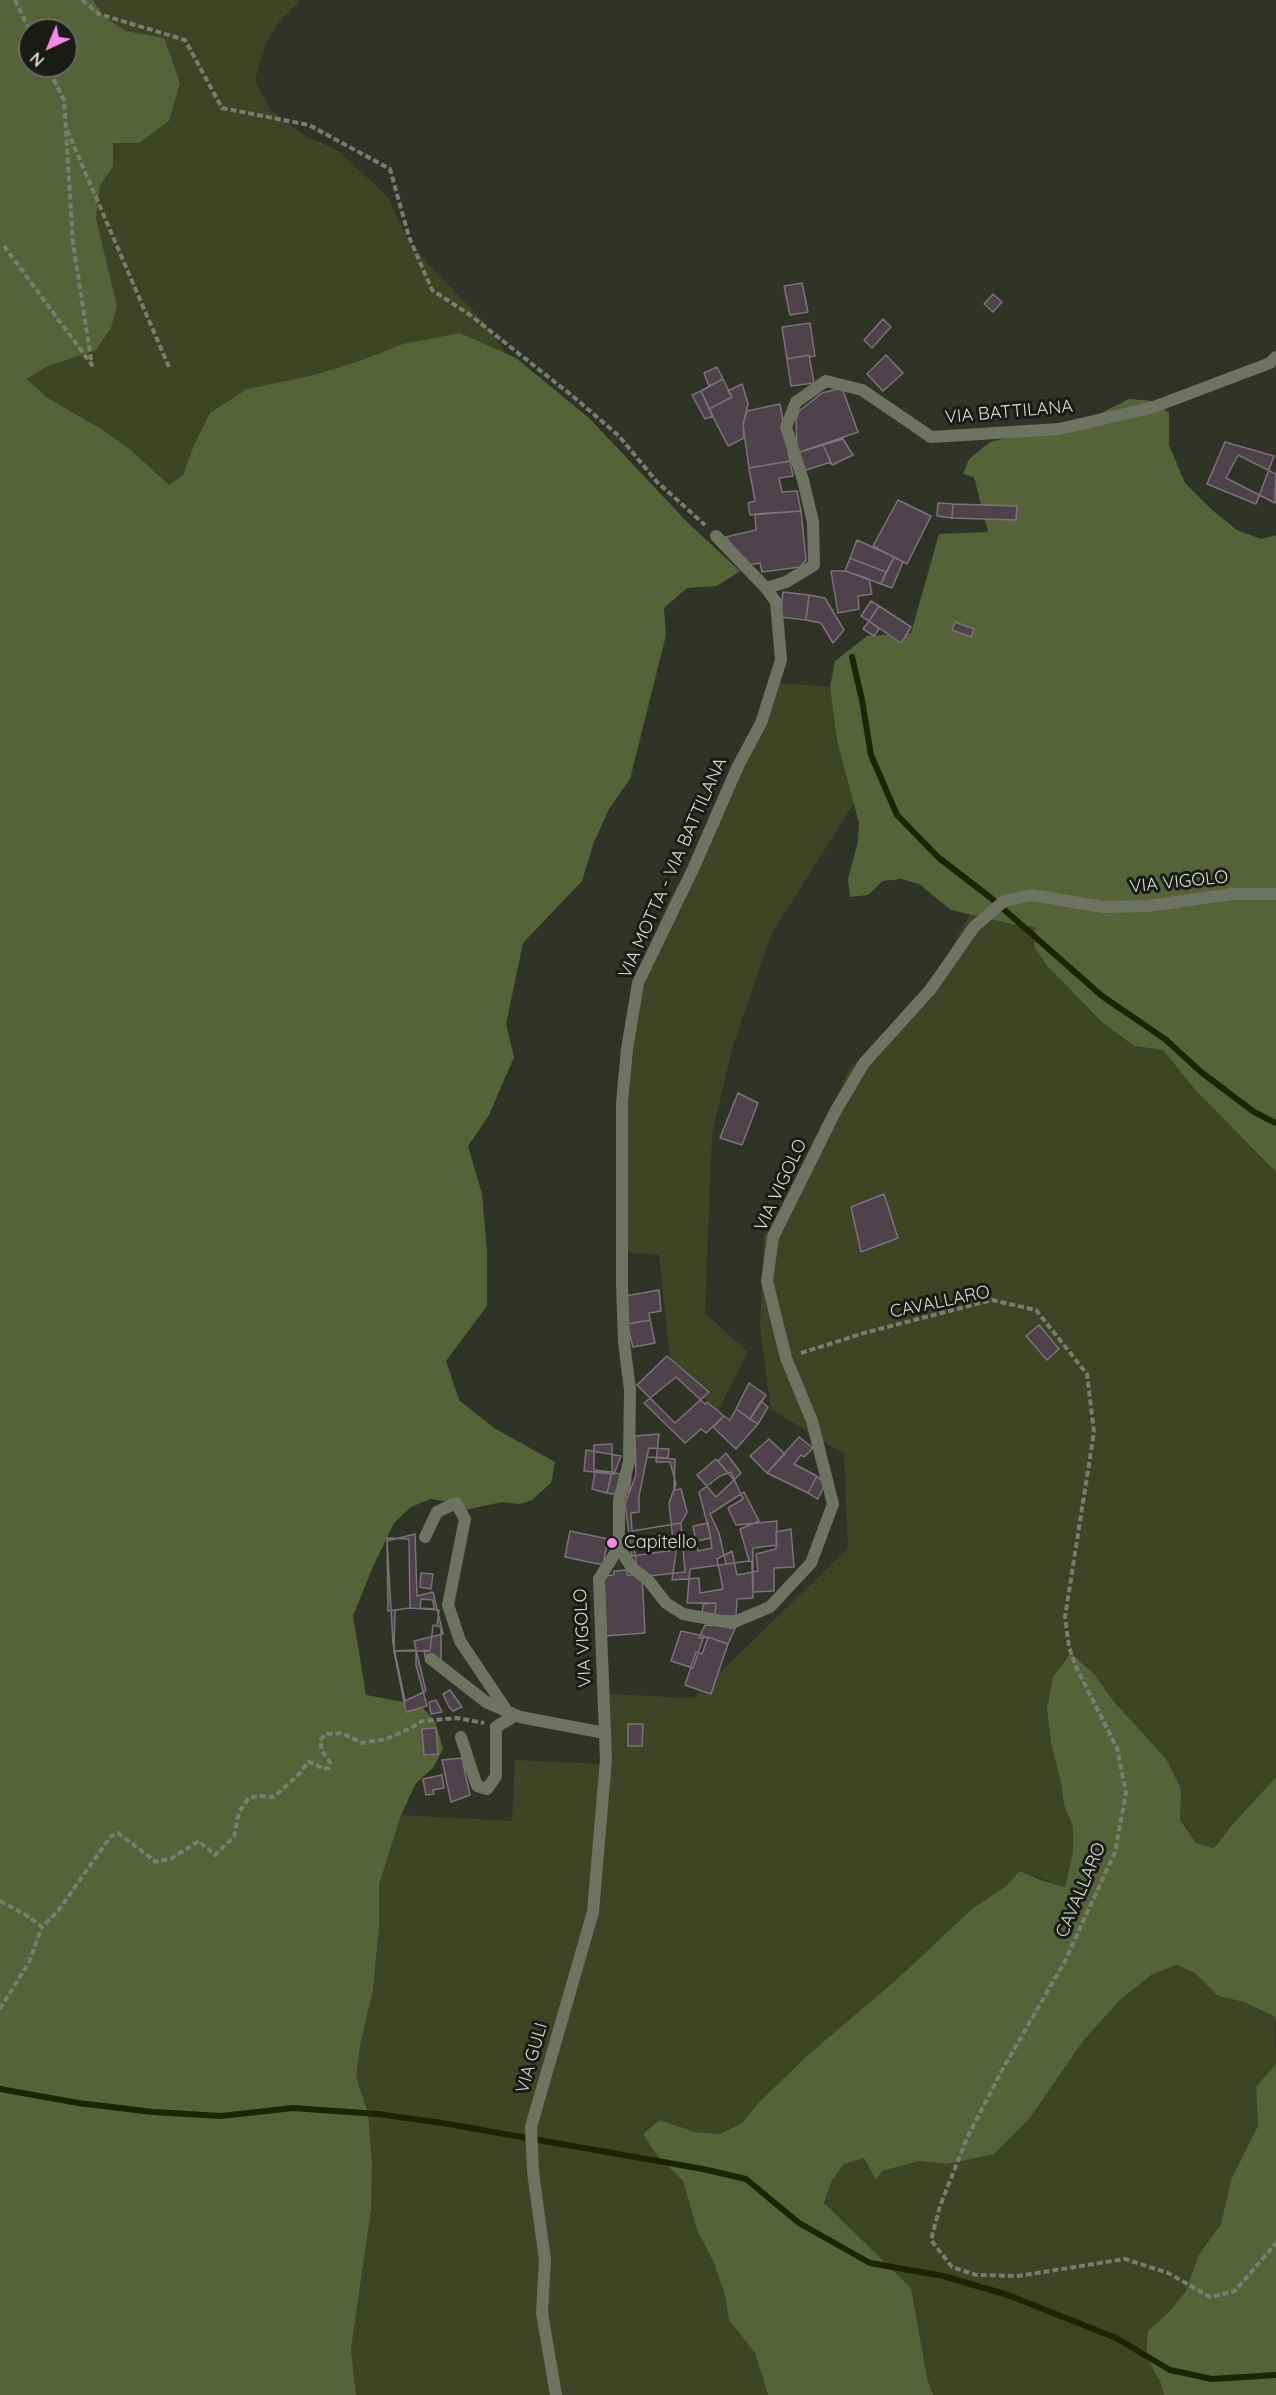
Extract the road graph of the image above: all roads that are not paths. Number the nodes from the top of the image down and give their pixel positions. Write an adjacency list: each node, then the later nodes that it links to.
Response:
1 (1276, 357): 3 (street, VIA BATTILANA)
2 (716, 536): 3 (street)
3 (766, 588): 6 (street, VIA MOTTA - VIA BATTILANA)
4 (1276, 894): 6 (street, VIA VIGOLO)
5 (424, 1538): 8 (street)
6 (619, 1547): 9 (street, VIA VIGOLO)
7 (431, 1659): 8 (street)
8 (512, 1713): 9 (street); 10 (street)
9 (605, 1733): 11 (street, VIA GULI)
10 (460, 1737)
11 (556, 2395)

